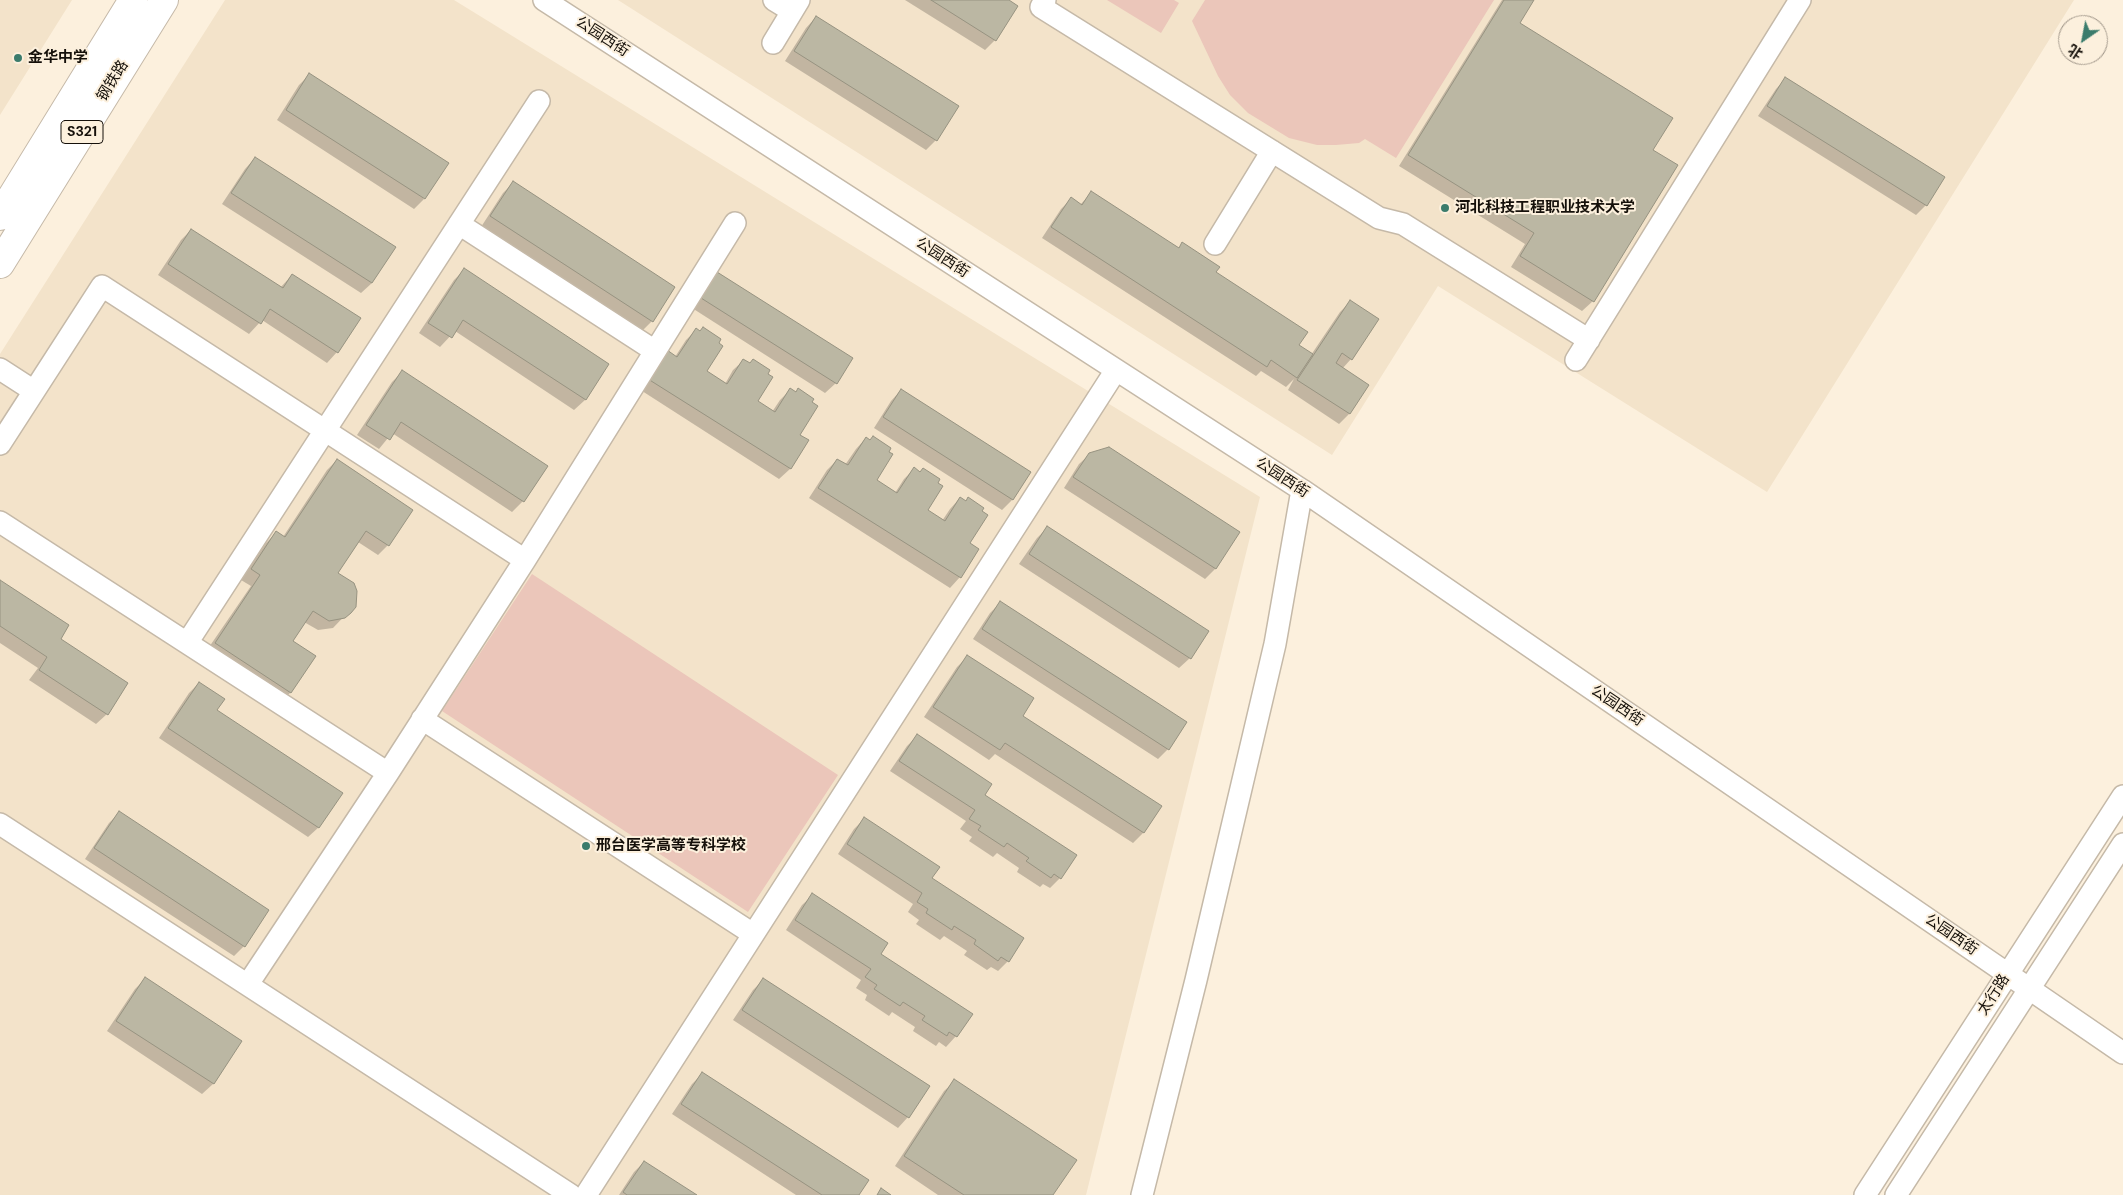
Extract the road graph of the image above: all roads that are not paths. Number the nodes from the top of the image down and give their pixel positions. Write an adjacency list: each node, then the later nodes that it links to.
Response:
1 (133, 0): 10 (main road, 钢铁路 / S321)
2 (164, 0): 14 (main road, 钢铁路 / S321)
3 (544, 0): 19 (street, 公园西街)
4 (1045, 0): 9 (street)
5 (1800, 0): 15 (street)
6 (788, 4): 7 (street)
7 (773, 43)
8 (538, 101): 12 (street)
9 (1272, 151): 13 (street); 15 (street)
10 (0, 216)
11 (735, 223): 16 (street)
12 (459, 224): 16 (street); 21 (street)
13 (1215, 244)
14 (0, 264)
15 (1589, 340): 17 (street)
16 (655, 351): 25 (street)
17 (1576, 360)
18 (0, 369): 20 (street)
19 (1116, 370): 23 (street, 公园西街); 32 (street)
20 (34, 391): 21 (street); 22 (street)
21 (325, 430): 25 (street); 26 (street)
22 (0, 444)
23 (1302, 490): 33 (street, 公园西街); 39 (street)
24 (0, 522): 26 (street)
25 (525, 560): 27 (street)
26 (187, 643): 28 (street)
27 (422, 719): 28 (street); 32 (street)
28 (388, 773): 34 (street)
29 (2123, 796): 33 (street, 太行路)
30 (0, 824): 34 (street)
31 (2123, 844): 35 (street, 太行路)
32 (754, 934): 38 (street)
33 (2008, 974): 35 (street, 公园西街); 40 (street, 太行路)
34 (248, 984): 37 (street)
35 (2029, 989): 36 (street, 公园西街); 41 (street, 太行路)
36 (2123, 1053)
37 (571, 1195)
38 (586, 1195)
39 (1142, 1195)
40 (1865, 1195)
41 (1896, 1195)

